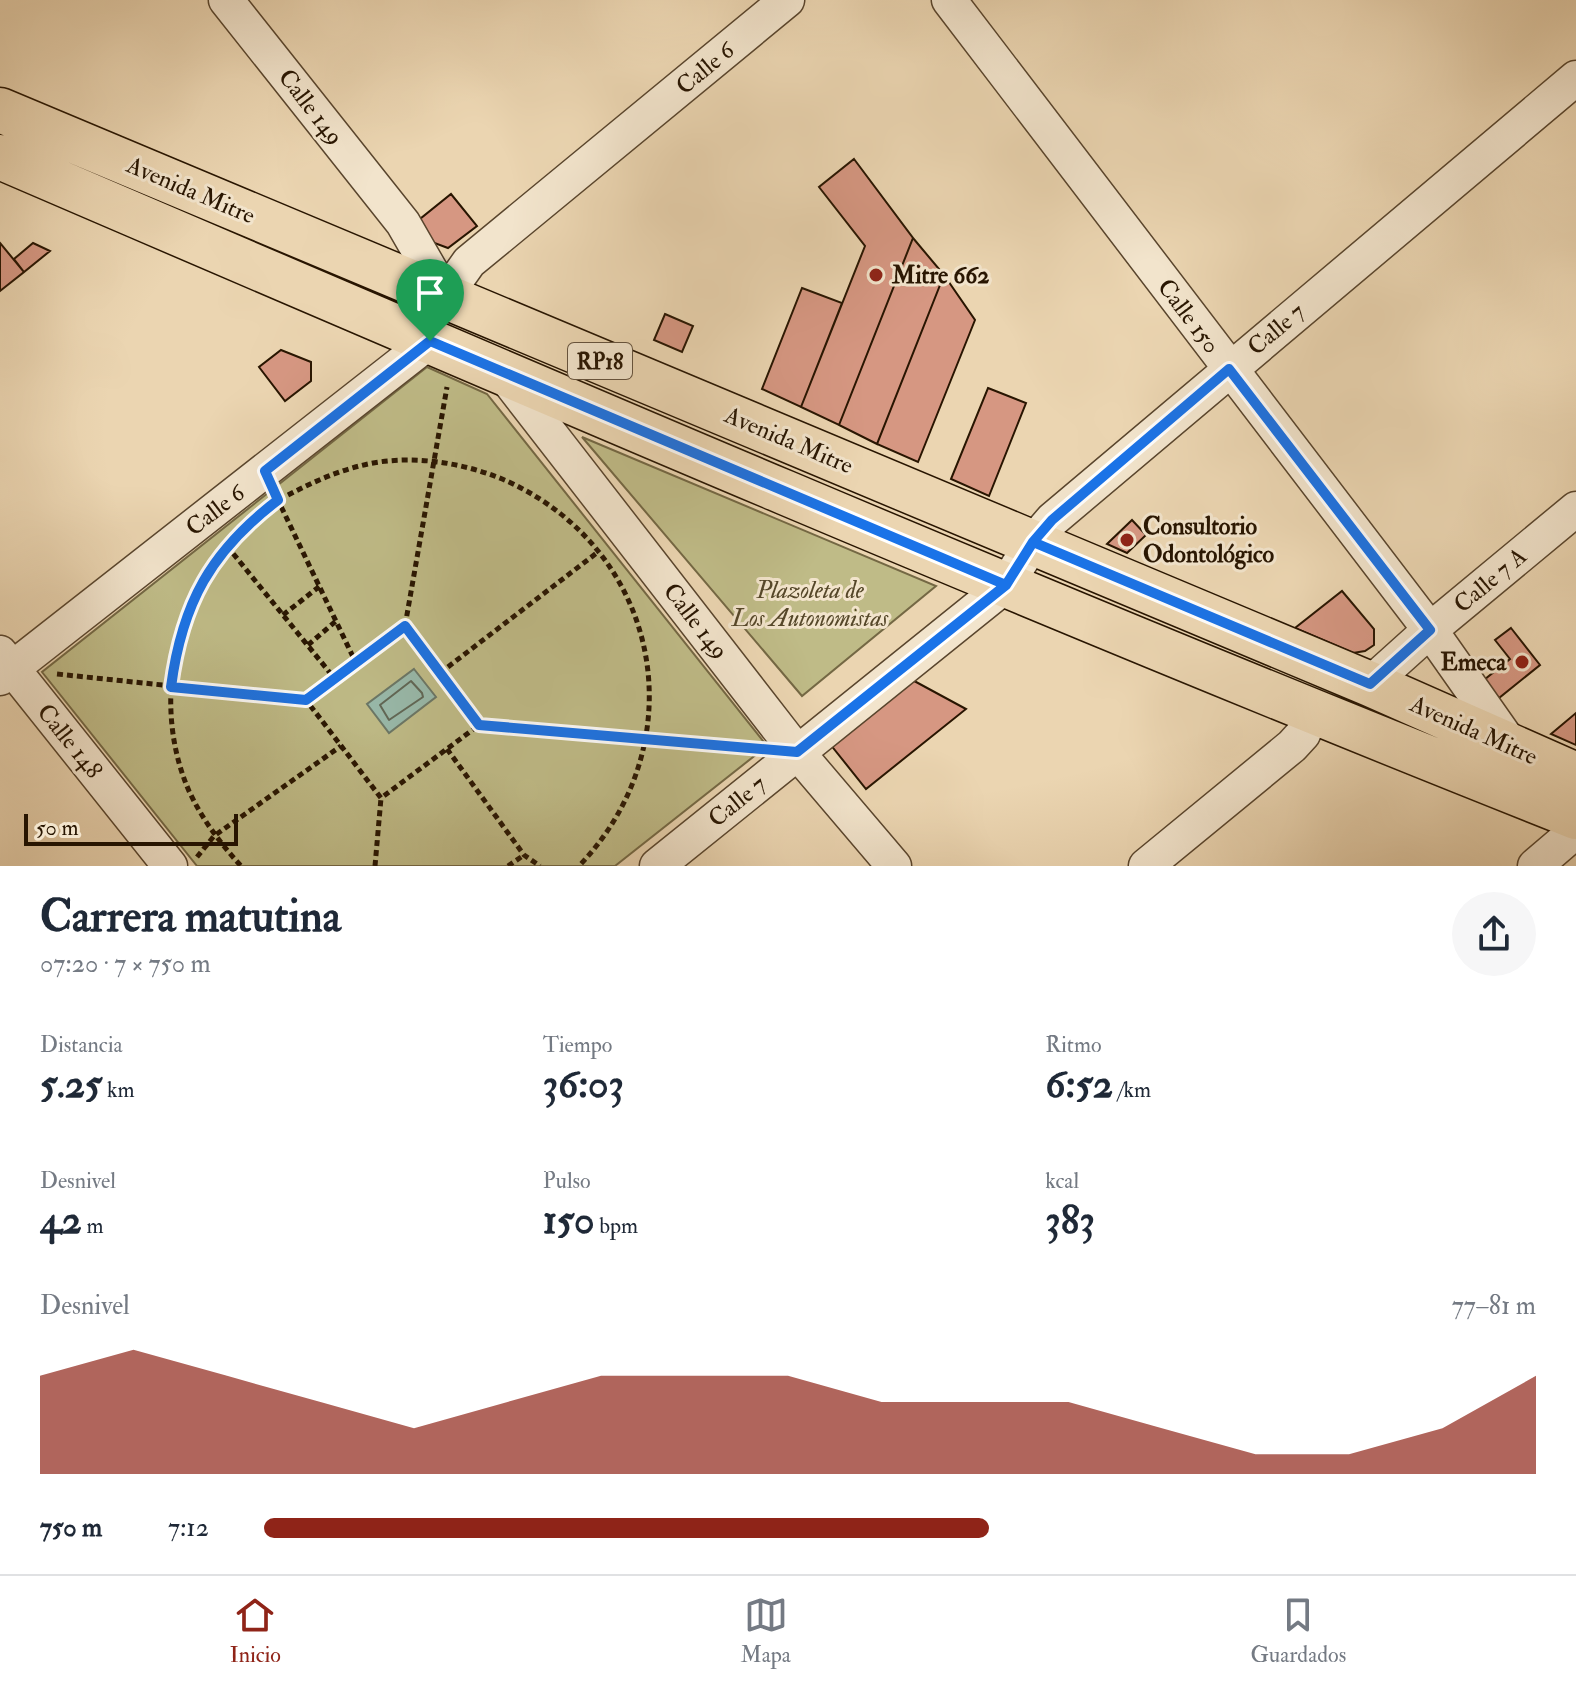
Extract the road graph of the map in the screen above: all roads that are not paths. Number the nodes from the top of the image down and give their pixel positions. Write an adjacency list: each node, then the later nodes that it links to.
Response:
1 (226, 0): 7 (street, Calle 149)
2 (787, 0): 7 (street, Calle 6)
3 (949, 0): 9 (street, Calle 150)
4 (1576, 78): 9 (street, Calle 7)
5 (0, 110): 7 (main road, Avenida Mitre / RP18)
6 (0, 157): 8 (main road, Avenida Mitre / RP18)
7 (445, 296): 12 (main road, Avenida Mitre / RP18)
8 (442, 347): 10 (main road, Avenida Mitre / RP18); 15 (street, Calle 6)
9 (1229, 369): 12 (street, Calle 7); 14 (street, Calle 150)
10 (502, 372): 13 (main road, Avenida Mitre / RP18); 19 (street, Calle 149)
11 (1576, 509): 14 (street, Calle 7 A)
12 (1033, 542): 13 (street, Calle 7); 16 (main road, Avenida Mitre / RP18)
13 (1006, 585): 17 (main road, Avenida Mitre / RP18); 19 (street, Calle 7)
14 (1430, 630): 16 (street, Calle 7 A); 18 (street, Calle 150)
15 (4, 667): 23 (street, Calle 148)
16 (1370, 684): 18 (main road, Avenida Mitre / RP18)
17 (1312, 712): 21 (main road, Avenida Mitre / RP18); 26 (street)
18 (1513, 748): 20 (main road, Avenida Mitre / RP18)
19 (797, 752): 24 (street, Calle 7); 25 (street, Calle 149)
20 (1576, 775)
21 (1576, 817)
22 (1576, 831): 27 (street)
23 (170, 866)
24 (657, 866)
25 (894, 866)
26 (1146, 866)
27 (1535, 866)

